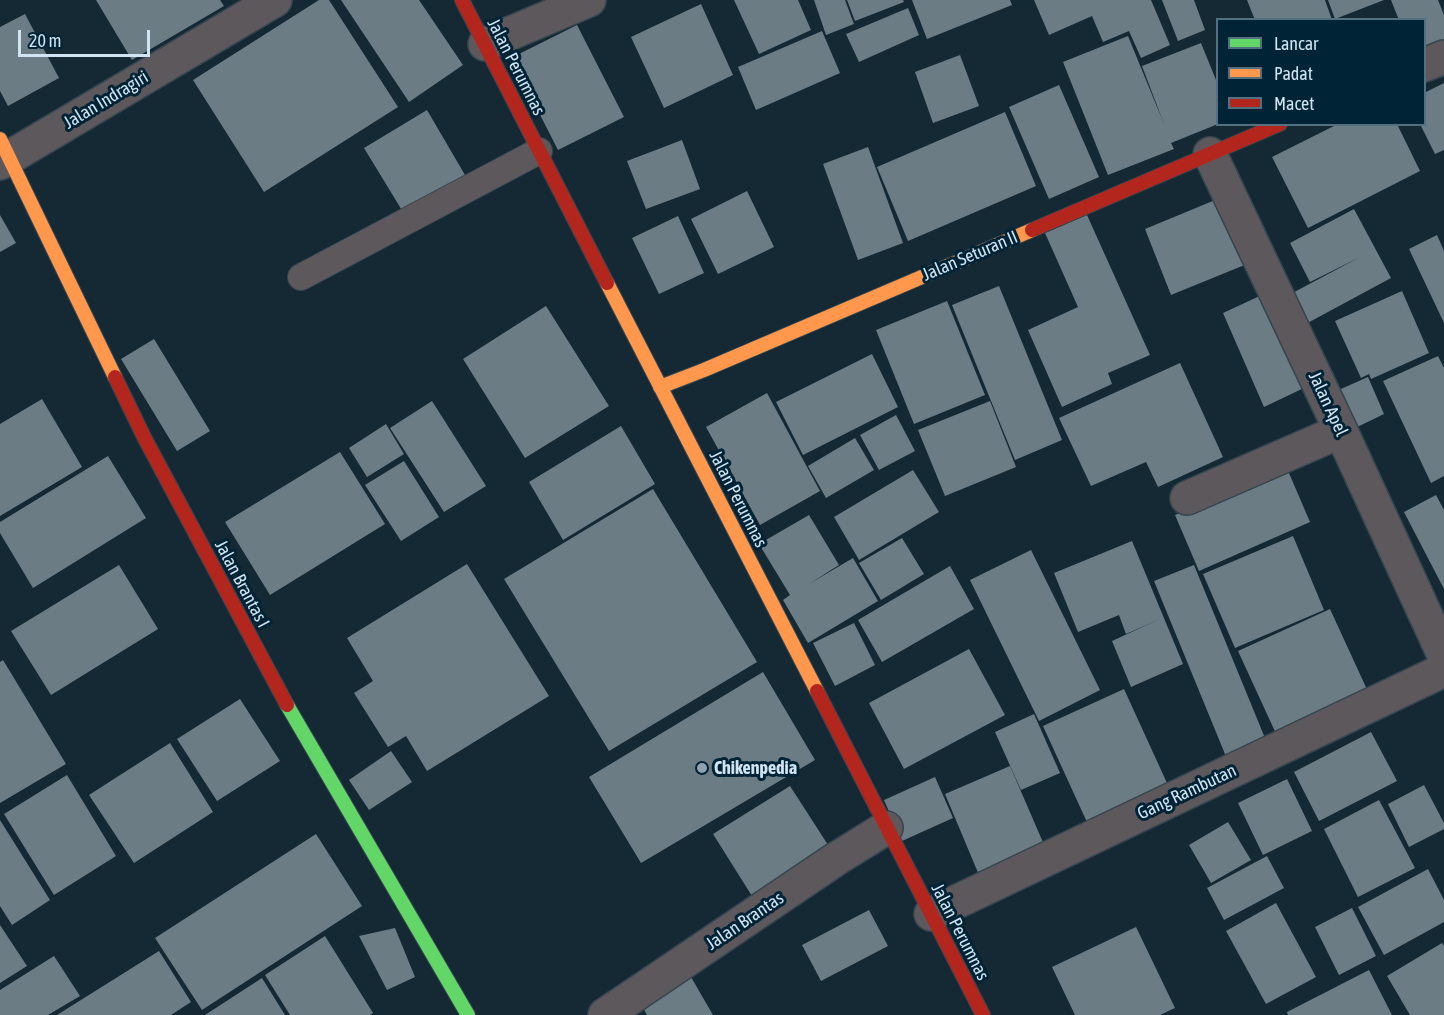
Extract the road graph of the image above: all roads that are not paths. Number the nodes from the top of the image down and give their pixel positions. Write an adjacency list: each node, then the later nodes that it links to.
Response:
1 (275, 0): 9 (street, Jalan Indragiri)
2 (462, 0): 4 (street, Jalan Perumnas)
3 (589, 0): 4 (street)
4 (485, 44): 8 (street, Jalan Perumnas)
5 (1444, 57): 6 (street)
6 (1426, 65)
7 (1275, 126): 10 (street, Jalan Seturan II)
8 (539, 151): 11 (lane); 12 (street, Jalan Perumnas)
9 (3, 153): 19 (street, Jalan Brantas I)
10 (1210, 154): 12 (street, Jalan Seturan II); 13 (street, Jalan Apel)
11 (301, 277)
12 (660, 387): 17 (street, Jalan Perumnas)
13 (1341, 431): 14 (street); 15 (street, Jalan Apel)
14 (1187, 498)
15 (1444, 655)
16 (1444, 670): 18 (street, Gang Rambutan)
17 (886, 828): 18 (street, Jalan Perumnas); 20 (street, Jalan Brantas)
18 (931, 914): 21 (street, Jalan Perumnas)
19 (468, 1015)
20 (605, 1015)
21 (983, 1015)

